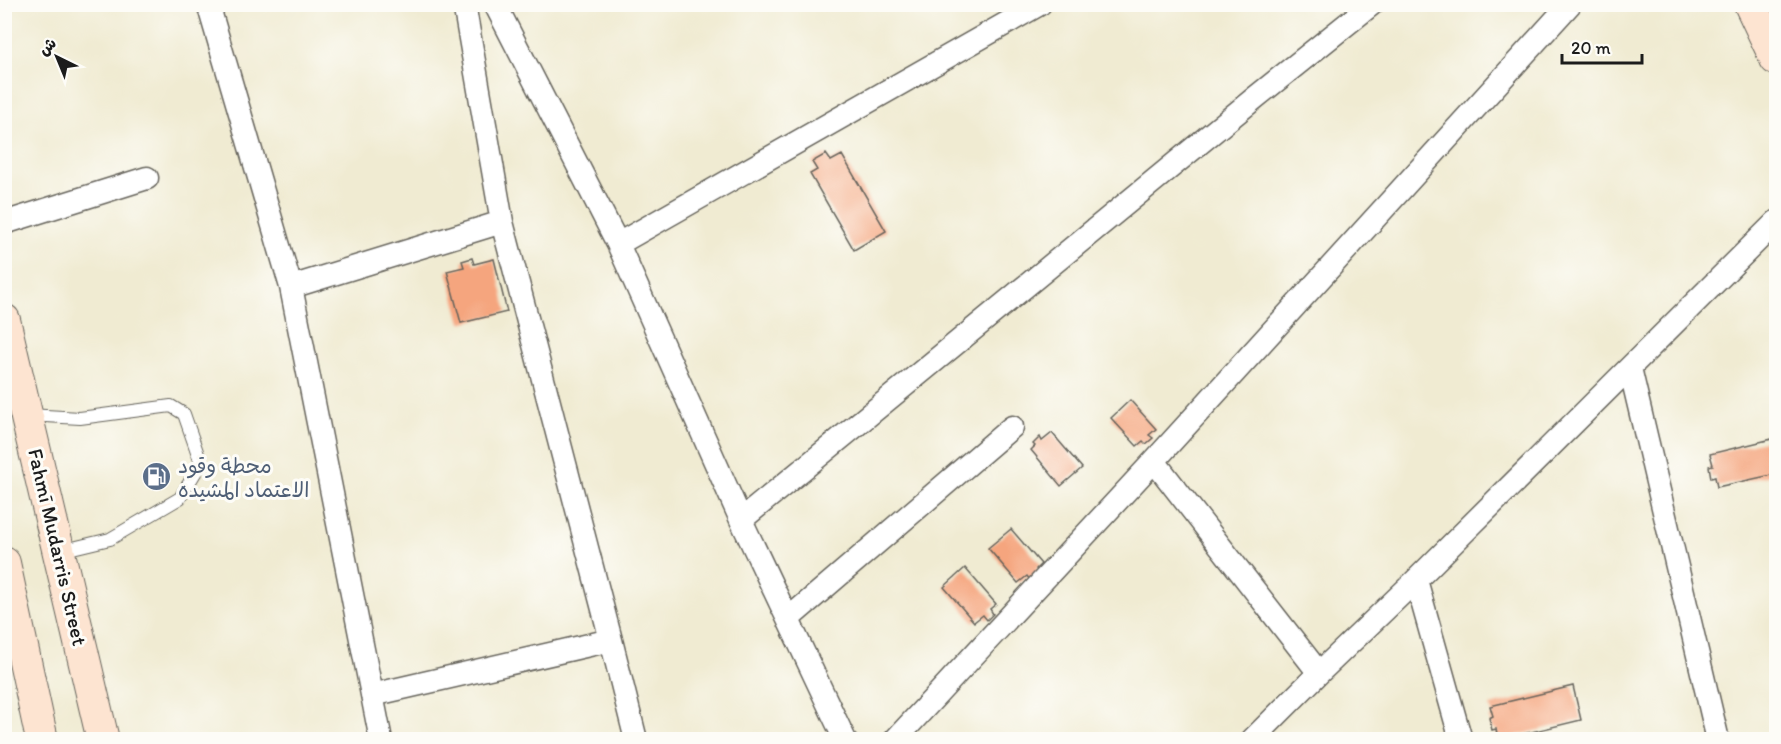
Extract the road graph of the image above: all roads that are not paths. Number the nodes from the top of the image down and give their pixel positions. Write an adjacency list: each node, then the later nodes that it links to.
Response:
1 (208, 4): 14 (street)
2 (464, 4): 10 (street)
3 (495, 4): 13 (street)
4 (1040, 4): 13 (street)
5 (1372, 4): 20 (street)
6 (1570, 4): 19 (street)
7 (1750, 4): 8 (street)
8 (1776, 59)
9 (147, 178): 12 (street)
10 (502, 222): 14 (street); 25 (street)
11 (1776, 222): 16 (street)
12 (4, 223)
13 (618, 244): 20 (street)
14 (291, 287): 28 (street)
15 (4, 320): 17 (street, Fahmī Mudarris Street)
16 (1630, 368): 23 (street); 37 (street)
17 (27, 416): 21 (street, Fahmī Mudarris Street); 21 (lane)
18 (1012, 428): 24 (street)
19 (1154, 461): 27 (street); 34 (street)
20 (741, 520): 24 (street)
21 (58, 551): 30 (street, Fahmī Mudarris Street)
22 (4, 563): 26 (street)
23 (1416, 580): 27 (street); 36 (street)
24 (789, 620): 33 (street)
25 (611, 640): 28 (street); 32 (street)
26 (14, 652): 29 (street)
27 (1319, 673): 35 (street)
28 (372, 695): 31 (street)
29 (42, 740)
30 (102, 740)
31 (381, 740)
32 (636, 740)
33 (845, 740)
34 (894, 740)
35 (1252, 740)
36 (1461, 740)
37 (1718, 740)

